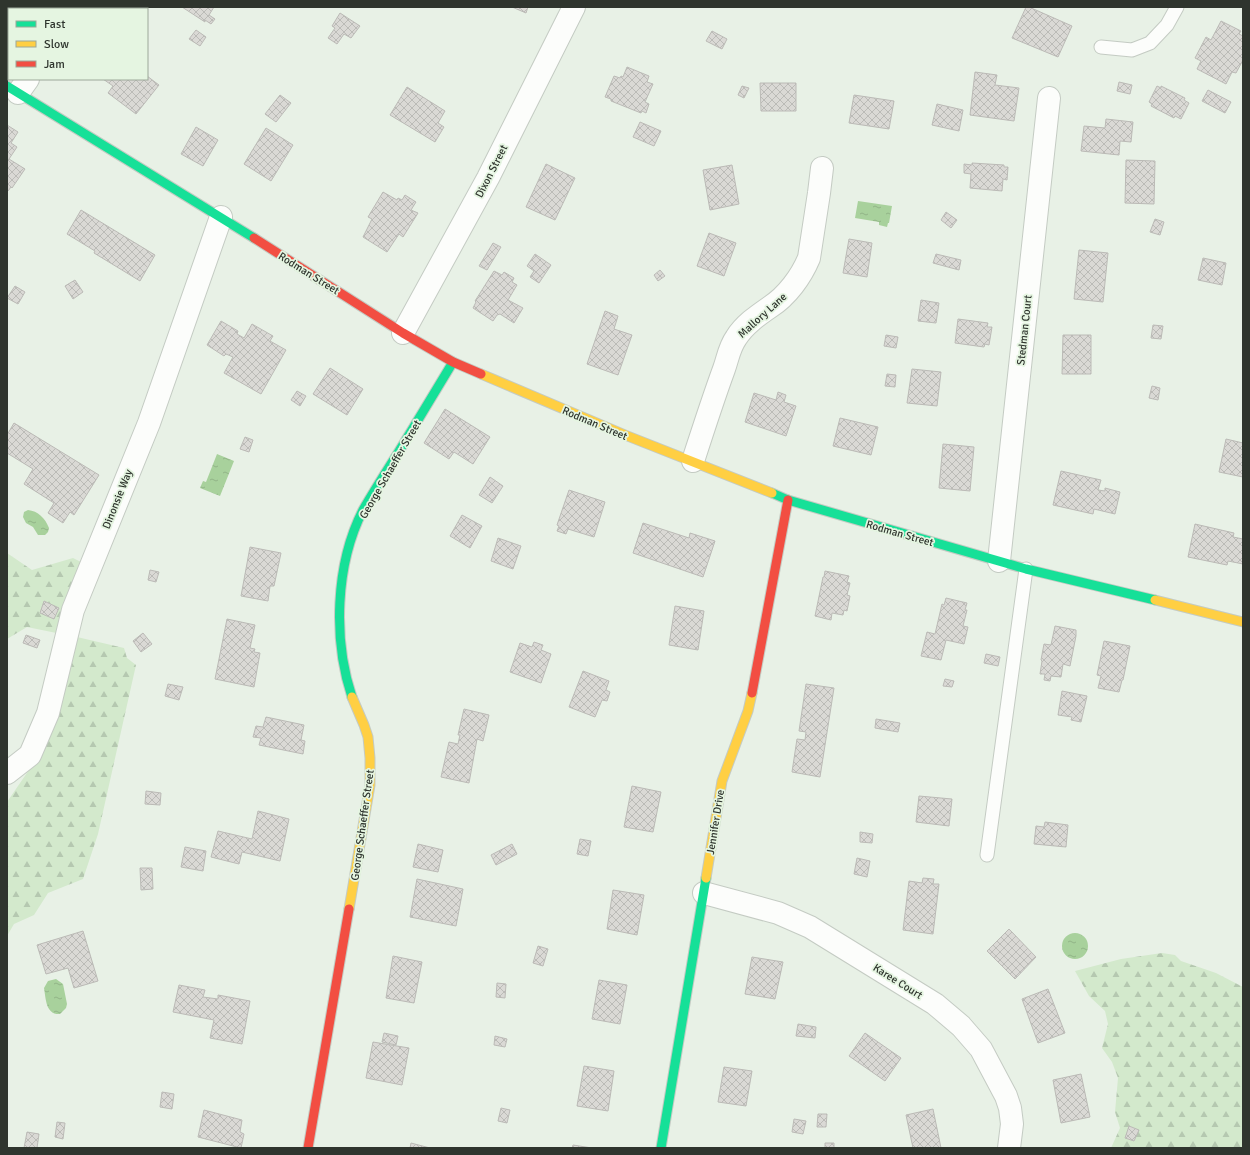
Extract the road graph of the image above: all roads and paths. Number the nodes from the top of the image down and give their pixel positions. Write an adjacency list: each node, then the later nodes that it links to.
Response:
1 (574, 7): 8 (street, Dixon Street)
2 (1177, 7): 3 (lane)
3 (1101, 47)
4 (18, 86): 7 (street, Rodman Street)
5 (1049, 98): 12 (street, Stedman Court)
6 (822, 168): 10 (street, Mallory Lane)
7 (220, 217): 8 (street, Rodman Street); 15 (street, Dinonsie Way)
8 (403, 333): 9 (street, Rodman Street)
9 (454, 362): 10 (street, Rodman Street); 18 (street, George Schaeffer Street)
10 (693, 461): 11 (street, Rodman Street)
11 (788, 500): 12 (street, Rodman Street); 17 (street, Jennifer Drive)
12 (999, 561): 13 (street, Rodman Street)
13 (1026, 569): 14 (street, Rodman Street); 16 (lane)
14 (1243, 622)
15 (7, 773)
16 (987, 855)
17 (704, 893): 19 (street, Jennifer Drive); 20 (street, Karee Court)
18 (308, 1148)
19 (661, 1148)
20 (1009, 1148)

